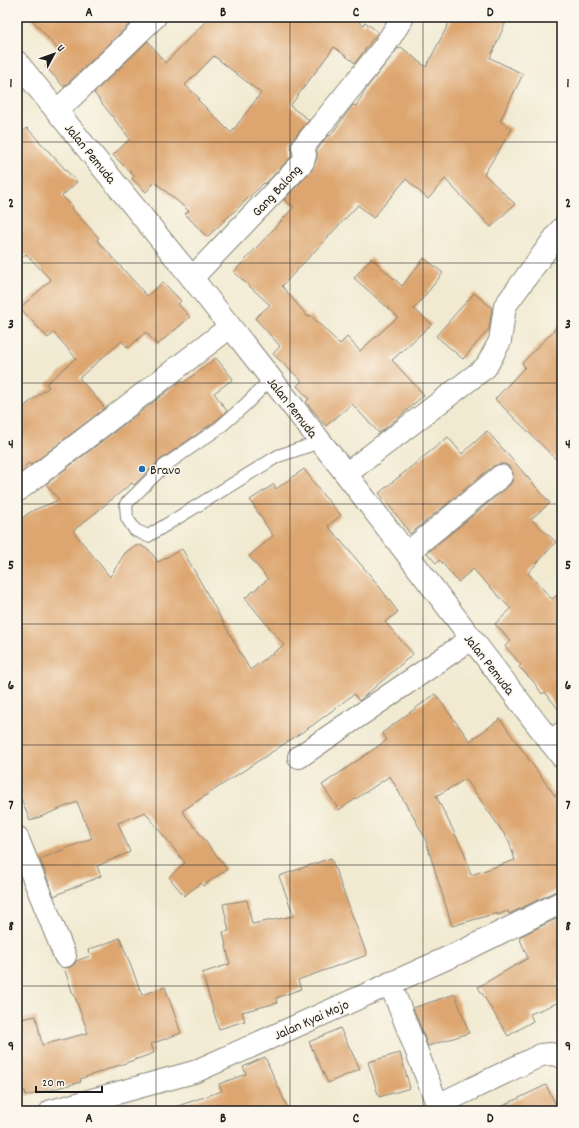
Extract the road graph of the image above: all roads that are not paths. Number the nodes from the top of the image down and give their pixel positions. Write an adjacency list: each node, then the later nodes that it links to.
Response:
1 (155, 17): 4 (street)
2 (403, 17): 6 (street, Gang Balong)
3 (17, 62): 4 (street, Jalan Pemuda)
4 (57, 111): 6 (street, Jalan Pemuda)
5 (562, 228): 10 (street)
6 (192, 278): 7 (street, Jalan Pemuda)
7 (230, 327): 8 (street, Jalan Pemuda); 12 (street)
8 (271, 378): 9 (street, Jalan Pemuda); 9 (lane)
9 (320, 442): 10 (street, Jalan Pemuda)
10 (346, 474): 13 (street, Jalan Pemuda)
11 (501, 476): 13 (street)
12 (17, 490)
13 (407, 553): 14 (street, Jalan Pemuda)
14 (471, 639): 15 (street, Jalan Pemuda); 16 (street)
15 (558, 744)
16 (299, 757)
17 (19, 851): 19 (street)
18 (562, 902): 20 (street, Jalan Kyai Mojo)
19 (64, 956)
20 (390, 983): 22 (street); 23 (street, Jalan Kyai Mojo)
21 (562, 1057): 22 (street)
22 (439, 1108)
23 (56, 1110)

